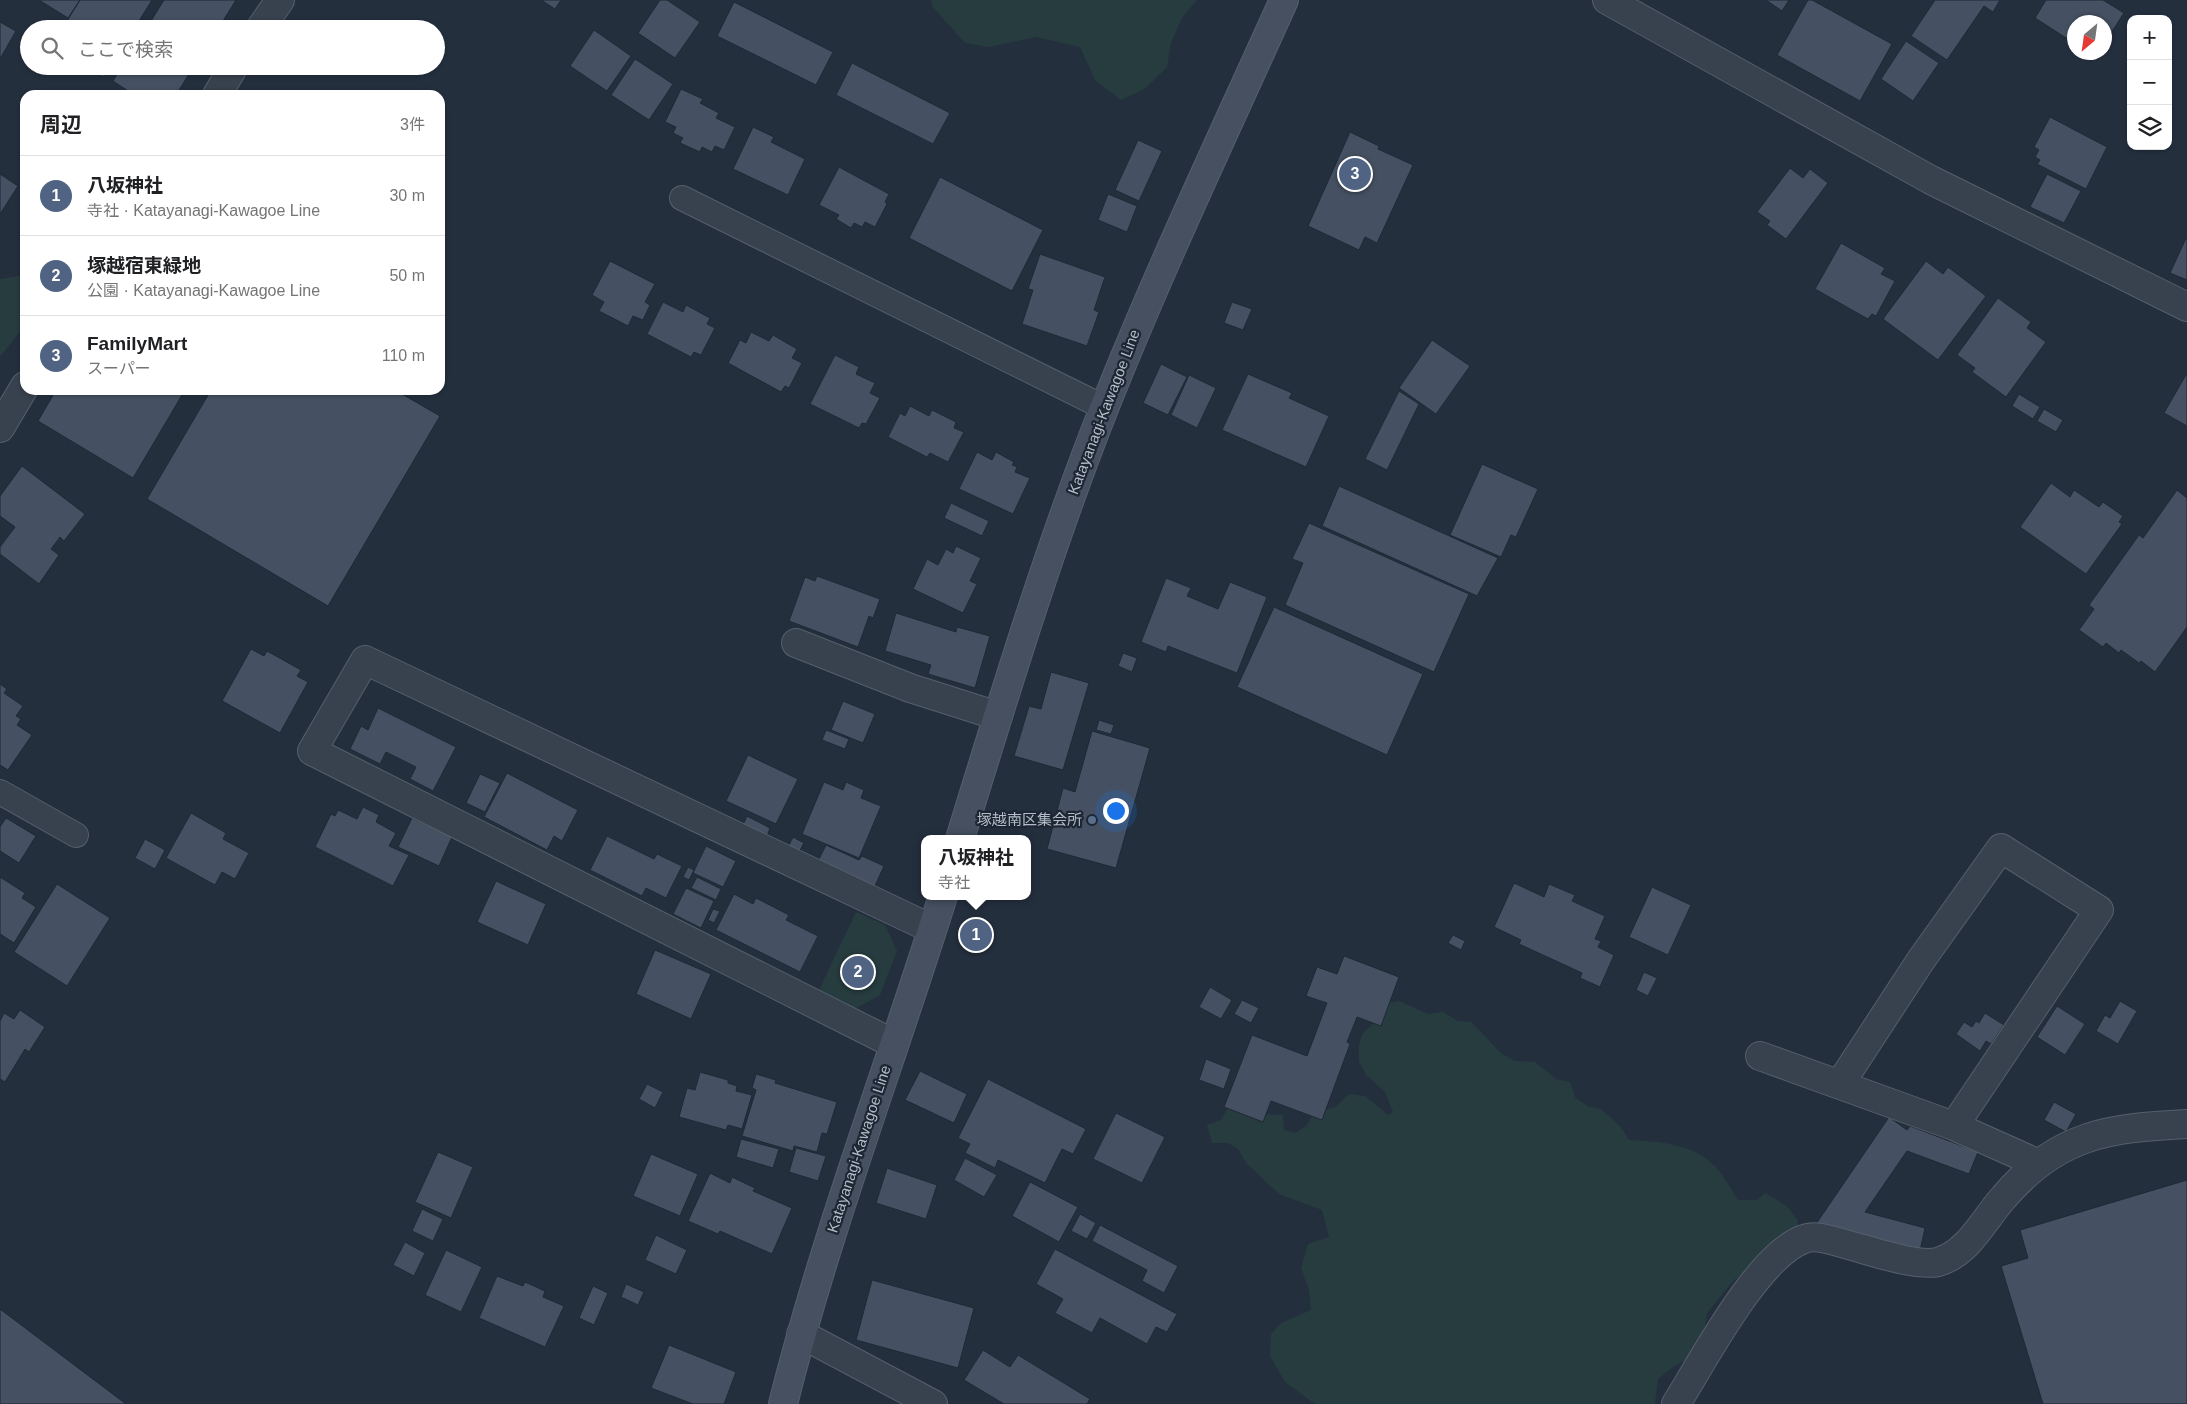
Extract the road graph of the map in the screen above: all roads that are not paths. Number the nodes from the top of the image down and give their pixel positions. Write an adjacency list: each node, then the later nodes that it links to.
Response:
1 (280, 0): 4 (street)
2 (1284, 0): 10 (main road, Katayanagi-Kawagoe Line)
3 (1607, 0): 8 (street)
4 (266, 20)
5 (229, 75): 6 (street)
6 (220, 90)
7 (682, 198): 10 (lane)
8 (2187, 307)
9 (20, 394): 11 (street)
10 (1104, 408): 13 (main road, Katayanagi-Kawagoe Line)
11 (0, 428)
12 (796, 643): 13 (street)
13 (998, 716): 15 (main road, Katayanagi-Kawagoe Line)
14 (0, 792): 16 (lane)
15 (961, 835)
16 (76, 836)
17 (942, 900): 18 (main road, Katayanagi-Kawagoe Line)
18 (932, 929): 19 (main road, Katayanagi-Kawagoe Line); 19 (street)
19 (894, 1044): 25 (main road, Katayanagi-Kawagoe Line)
20 (1760, 1056): 21 (street)
21 (1840, 1084): 23 (street); 23 (street)
22 (2187, 1124): 24 (street)
23 (1954, 1126): 24 (street)
24 (2039, 1164): 28 (street)
25 (801, 1334): 26 (main road, Katayanagi-Kawagoe Line); 27 (street)
26 (783, 1404)
27 (933, 1404)
28 (1676, 1404)

